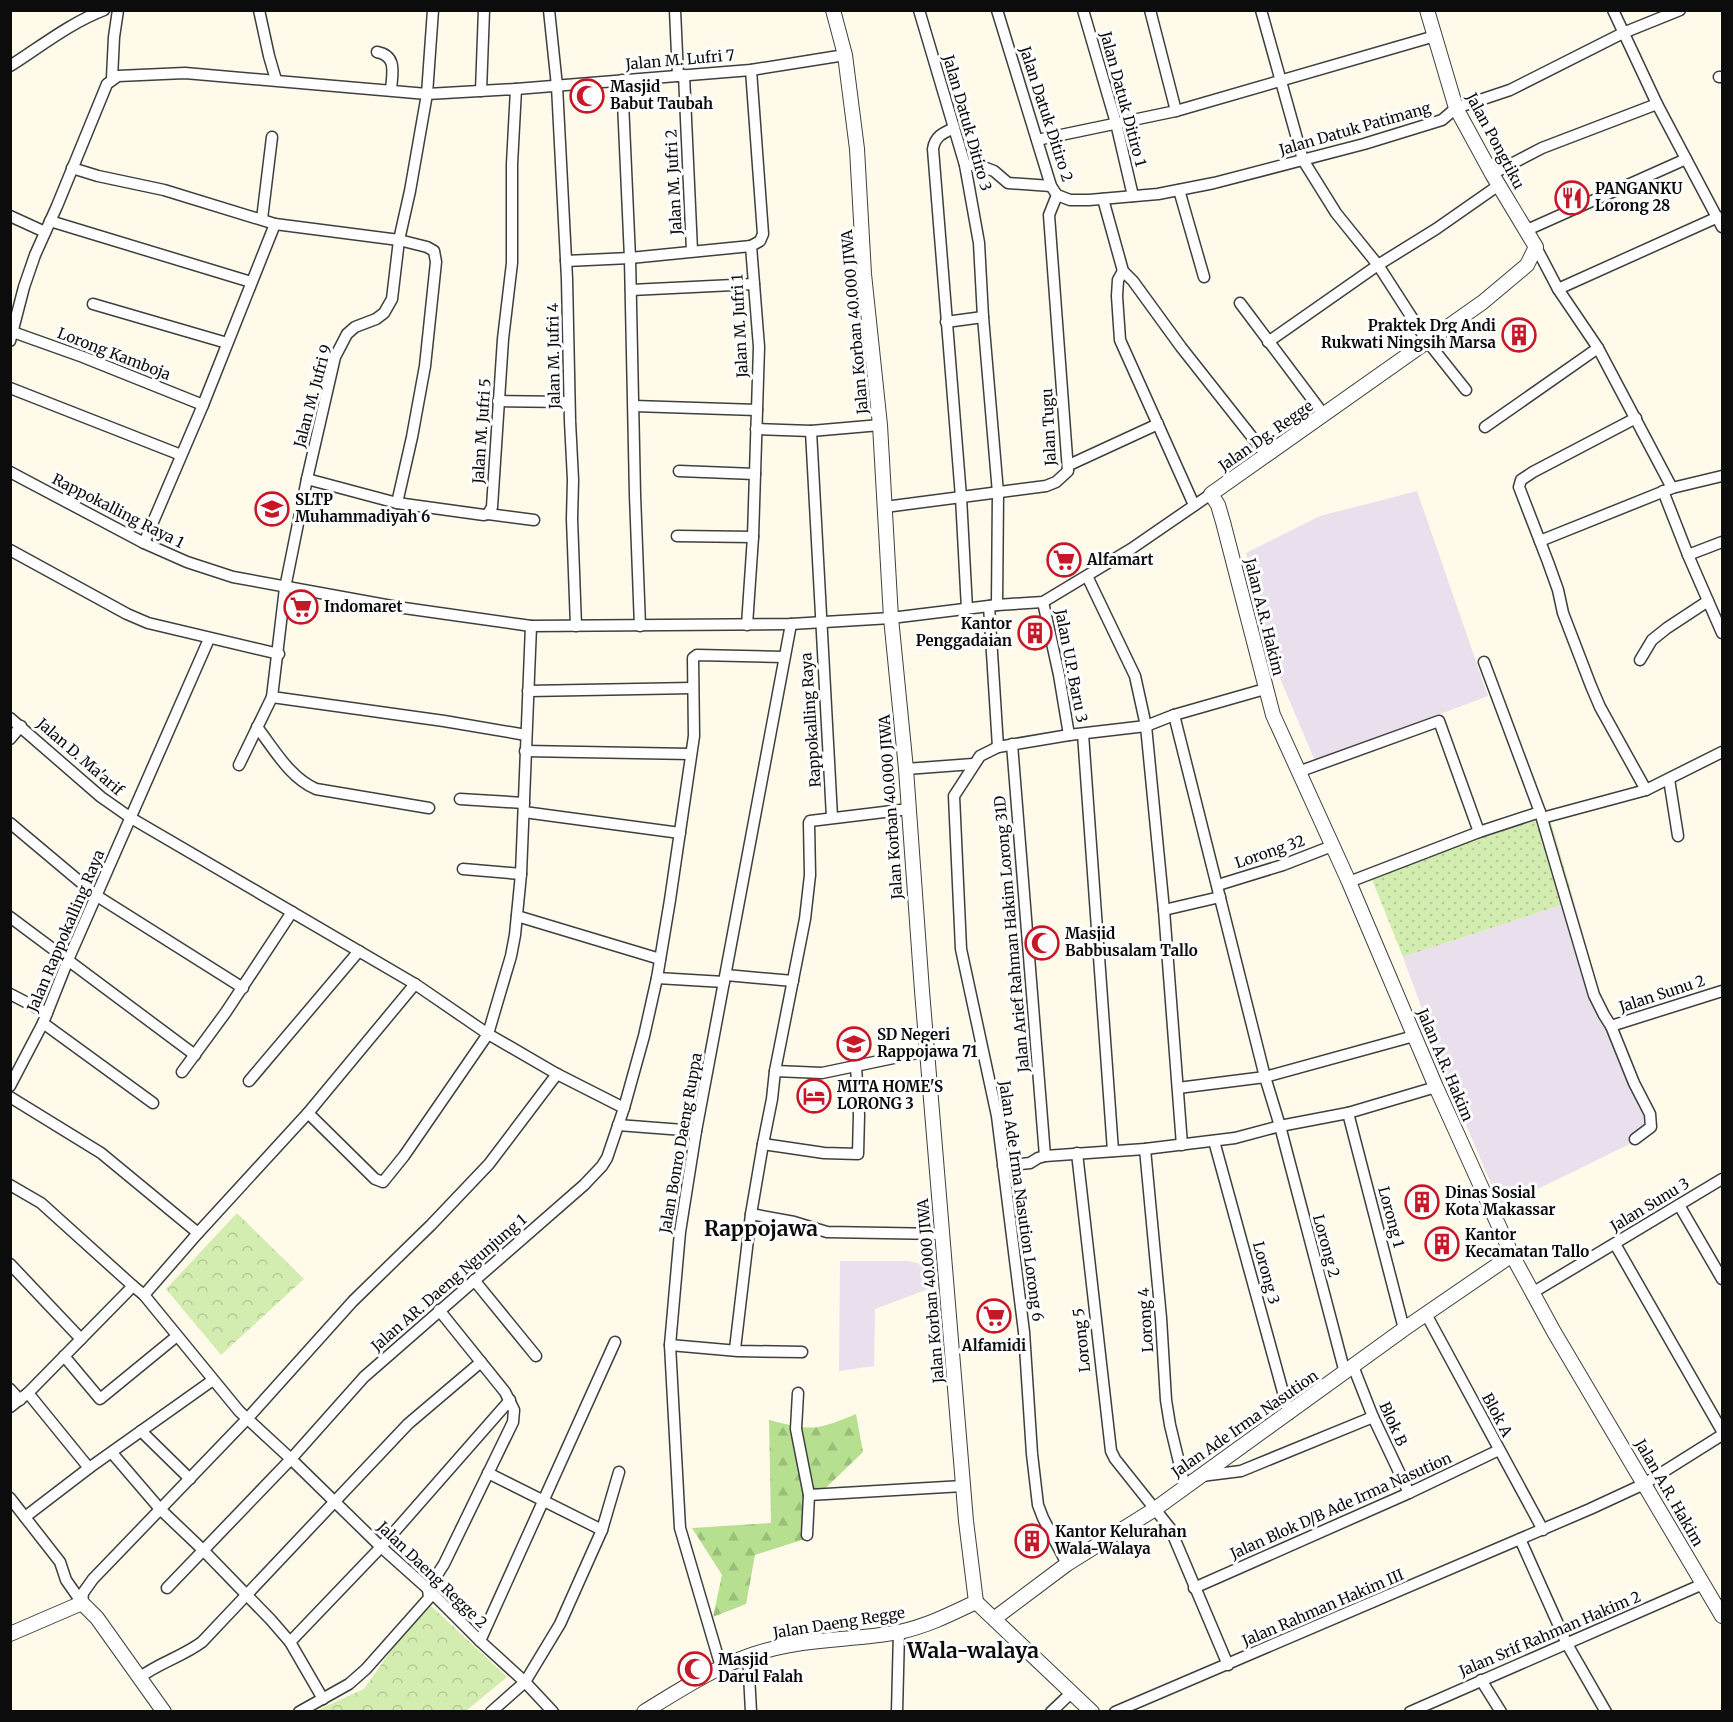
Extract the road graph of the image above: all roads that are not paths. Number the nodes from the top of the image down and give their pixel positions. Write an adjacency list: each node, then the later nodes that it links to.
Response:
1 (104, 10): 21 (street)
2 (118, 10): 24 (street)
3 (259, 10): 25 (street)
4 (433, 10): 32 (street, Jalan M. Jufri 9)
5 (484, 10): 31 (street)
6 (549, 10): 28 (street, Jalan M. Jufri 4)
7 (675, 10): 23 (street, Jalan M. Jufri 2)
8 (833, 10): 20 (street, Jalan Korban 40.000 JIWA)
9 (919, 10): 37 (street, Jalan Datuk Ditiro 3)
10 (997, 10): 39 (street, Jalan Datuk Ditiro 2)
11 (1083, 10): 36 (street, Jalan Datuk Ditiro 1)
12 (1150, 10): 35 (street)
13 (1261, 10): 27 (street)
14 (1427, 10): 18 (street, Jalan Pongtiku)
15 (1613, 10): 17 (street)
16 (1680, 10): 17 (street, Jalan Datuk Patimang)
17 (1623, 33): 33 (street); 34 (street, Jalan Datuk Patimang)
18 (1435, 36): 27 (street); 34 (street, Jalan Pongtiku)
19 (377, 52): 30 (street)
20 (845, 55): 22 (street, Jalan M. Lufri 7); 89 (street, Jalan Korban 40.000 JIWA)
21 (10, 66)
22 (751, 70): 23 (street, Jalan M. Lufri 7); 58 (street, Jalan M. Jufri 1)
23 (681, 75): 26 (street, Jalan M. Lufri 7); 60 (street, Jalan M. Jufri 2)
24 (112, 78): 25 (street, Jalan M. Lufri 7); 43 (street)
25 (276, 80): 30 (street, Jalan M. Lufri 7)
26 (621, 80): 28 (street, Jalan M. Lufri 7); 61 (street)
27 (1281, 80): 35 (street); 41 (street)
28 (557, 86): 29 (street, Jalan M. Lufri 7); 62 (street, Jalan M. Jufri 4)
29 (516, 89): 31 (street, Jalan M. Lufri 7); 81 (street, Jalan M. Jufri 5)
30 (391, 90): 32 (street, Jalan M. Lufri 7)
31 (482, 90): 32 (street, Jalan M. Lufri 7)
32 (427, 94): 57 (street, Jalan M. Jufri 9)
33 (1657, 104): 40 (street); 44 (street)
34 (1456, 108): 41 (street, Jalan Datuk Patimang); 44 (street, Jalan Pongtiku)
35 (1176, 111): 36 (street)
36 (1116, 123): 39 (street); 47 (street, Jalan Datuk Ditiro 1)
37 (954, 128): 42 (street, Jalan Datuk Ditiro 3); 73 (street)
38 (273, 137): 51 (street)
39 (1037, 140): 45 (street, Jalan Datuk Ditiro 2)
40 (1686, 159): 53 (street); 55 (street)
41 (1303, 160): 46 (street, Jalan Datuk Patimang); 63 (street)
42 (965, 165): 45 (street); 72 (street, Jalan Datuk Ditiro 3)
43 (72, 168): 51 (street); 52 (street)
44 (1496, 179): 55 (street, Jalan Pongtiku); 63 (street)
45 (1054, 190): 49 (street, Jalan Datuk Ditiro 2); 95 (street, Jalan Tugu)
46 (1179, 190): 47 (street, Jalan Datuk Patimang); 65 (street)
47 (1133, 196): 48 (street, Jalan Datuk Patimang)
48 (1103, 199): 49 (street, Jalan Datuk Patimang); 64 (street)
49 (1089, 200)
50 (10, 216): 56 (street)
51 (262, 219): 54 (street)
52 (50, 221): 56 (street); 66 (street)
53 (1720, 222): 68 (street)
54 (275, 224): 57 (street); 66 (street)
55 (1527, 230): 59 (street, Jalan Pongtiku)
56 (45, 232): 74 (street)
57 (399, 240): 100 (street, Jalan M. Jufri 9); 105 (street)
58 (751, 246): 60 (street); 67 (street, Jalan M. Jufri 1)
59 (1536, 247): 68 (street); 75 (street, Jalan Dg. Regge)
60 (692, 251): 61 (street)
61 (630, 258): 62 (street); 69 (street)
62 (566, 261): 82 (street, Jalan M. Jufri 4)
63 (1378, 265): 75 (street); 76 (street)
64 (1123, 271): 88 (street); 94 (street)
65 (1204, 277)
66 (251, 282): 77 (street)
67 (754, 284): 69 (street); 85 (street, Jalan M. Jufri 1)
68 (1558, 289): 78 (street)
69 (631, 290): 84 (street)
70 (1240, 303): 76 (street)
71 (93, 304): 77 (street)
72 (983, 317): 73 (street); 102 (street, Jalan Datuk Ditiro 3)
73 (946, 322): 104 (street)
74 (11, 334): 83 (street, Lorong Kamboja)
75 (1427, 341): 80 (street); 86 (street, Jalan Dg. Regge)
76 (1268, 342): 86 (street)
77 (227, 343): 83 (street)
78 (1598, 348): 87 (street); 90 (street)
79 (10, 388): 93 (street)
80 (1466, 390)
81 (498, 401): 82 (street); 108 (street, Jalan M. Jufri 5)
82 (569, 402): 128 (street, Jalan M. Jufri 4)
83 (203, 405): 93 (street)
84 (634, 406): 85 (street); 129 (street)
85 (757, 410): 91 (street, Jalan M. Jufri 1)
86 (1324, 415): 94 (street, Jalan Dg. Regge)
87 (1636, 418): 101 (street); 112 (street)
88 (1158, 424): 95 (street); 106 (street)
89 (880, 425): 92 (street); 107 (street, Jalan Korban 40.000 JIWA)
90 (1485, 427)
91 (756, 429): 92 (street); 98 (street, Jalan M. Jufri 1)
92 (811, 431): 124 (street, Rappokalling Raya)
93 (181, 455): 114 (street)
94 (1267, 456): 103 (street, Jalan Dg. Regge)
95 (1069, 465): 102 (street, Jalan Tugu)
96 (679, 471): 98 (street)
97 (10, 472): 114 (street, Rappokalling Raya 1)
98 (755, 474): 111 (street, Jalan M. Jufri 1)
99 (1722, 476): 101 (street)
100 (307, 479): 105 (street); 118 (street, Jalan M. Jufri 9)
101 (1668, 490): 112 (street); 116 (street)
102 (998, 493): 104 (street, Jalan Tugu); 121 (street, Jalan Datuk Ditiro 3)
103 (1211, 494): 106 (street, Jalan Dg. Regge); 137 (street, Jalan A.R. Hakim)
104 (961, 497): 107 (street, Jalan Tugu); 122 (street)
105 (396, 503): 108 (street)
106 (1194, 506): 117 (street, Jalan Dg. Regge)
107 (885, 507): 123 (street, Jalan Korban 40.000 JIWA)
108 (488, 514): 109 (street)
109 (534, 520)
110 (676, 536): 111 (street)
111 (753, 537): 126 (street, Jalan M. Jufri 1)
112 (1540, 541): 159 (street)
113 (1722, 542): 116 (street)
114 (144, 543): 118 (street, Rappokalling Raya 1)
115 (10, 550): 131 (street)
116 (1688, 555): 119 (street)
117 (1087, 576): 120 (street, Jalan Dg. Regge); 143 (street)
118 (285, 588): 127 (street, Rappokalling Raya 1); 132 (street, Jalan M. Jufri 9)
119 (1708, 601): 130 (street); 134 (street)
120 (1043, 602): 121 (street, Jalan Dg. Regge); 147 (street, Jalan U.P. Baru 3)
121 (993, 605): 122 (street); 150 (street)
122 (967, 609): 123 (street)
123 (891, 618): 124 (street, Rappokalling Raya 1); 156 (street, Jalan Korban 40.000 JIWA)
124 (820, 621): 125 (street, Rappokalling Raya 1); 165 (street, Rappokalling Raya)
125 (791, 624): 126 (street, Rappokalling Raya 1); 133 (street, Jalan Bonro Daeng Ruppa)
126 (747, 625): 129 (street, Rappokalling Raya 1)
127 (531, 626): 128 (street, Rappokalling Raya 1); 138 (street)
128 (576, 626): 129 (street, Rappokalling Raya 1)
129 (640, 626)
130 (1722, 633)
131 (209, 639): 132 (street); 166 (street, Jalan Rappokalling Raya)
132 (279, 654): 139 (street, Jalan M. Jufri 9)
133 (784, 657): 136 (street, Jalan AR. Daeng Ngunjung 1); 186 (street, Jalan Bonro Daeng Ruppa)
134 (1640, 660)
135 (1484, 662): 164 (street)
136 (693, 688): 138 (street); 153 (street, Jalan AR. Daeng Ngunjung 1)
137 (1265, 689): 140 (street); 157 (street, Jalan A.R. Hakim)
138 (528, 691): 146 (street)
139 (272, 697): 144 (street, Jalan M. Jufri 9); 146 (street)
140 (1174, 716): 143 (street); 175 (street, Lorong 2)
141 (10, 718): 142 (street, Jalan D. Ma'arif)
142 (21, 726): 148 (street); 166 (street, Jalan D. Ma'arif)
143 (1146, 726): 145 (street); 178 (street)
144 (257, 727): 155 (street, Jalan M. Jufri 9); 162 (street)
145 (1083, 734): 147 (street); 220 (street)
146 (526, 735): 151 (street)
147 (1069, 735): 149 (street)
148 (10, 739)
149 (1012, 744): 150 (street); 222 (street, Jalan Arief Rahman Hakim Lorong 31D)
150 (998, 747): 154 (street, Jalan Ade Irma Nasution Lorong 6)
151 (525, 751): 153 (street); 161 (street)
152 (1722, 752): 158 (street)
153 (692, 754): 169 (street, Jalan AR. Daeng Ngunjung 1)
154 (973, 764): 156 (street); 223 (street, Jalan Ade Irma Nasution Lorong 6)
155 (239, 765)
156 (906, 769): 163 (street, Jalan Korban 40.000 JIWA)
157 (1298, 772): 168 (street); 171 (street, Jalan A.R. Hakim)
158 (1669, 779): 159 (street); 170 (street)
159 (1646, 790): 164 (street)
160 (460, 799): 161 (street)
161 (524, 807): 169 (street); 173 (street)
162 (429, 808)
163 (909, 809): 165 (street); 196 (street, Jalan Korban 40.000 JIWA)
164 (1541, 815): 168 (street); 193 (street)
165 (832, 817): 187 (street)
166 (131, 818): 176 (street, Jalan Rappokalling Raya); 179 (street, Jalan D. Ma'arif)
167 (10, 823): 176 (street)
168 (1479, 832): 174 (street)
169 (680, 833): 183 (street, Jalan AR. Daeng Ngunjung 1)
170 (1678, 836)
171 (1332, 846): 174 (street, Jalan A.R. Hakim); 175 (street, Lorong 32)
172 (463, 869): 173 (street)
173 (521, 874): 180 (street)
174 (1349, 882): 195 (street, Jalan A.R. Hakim)
175 (1218, 885): 177 (street, Lorong 2)
176 (97, 896): 184 (street, Jalan Rappokalling Raya); 189 (street)
177 (1220, 897): 178 (street); 202 (street, Lorong 2)
178 (1164, 910): 206 (street)
179 (292, 912): 182 (street, Jalan D. Ma'arif); 189 (street)
180 (517, 916): 183 (street); 194 (street)
181 (10, 917): 184 (street)
182 (359, 951): 188 (street, Jalan D. Ma'arif); 203 (street)
183 (660, 958): 185 (street, Jalan AR. Daeng Ngunjung 1)
184 (68, 960): 192 (street, Jalan Rappokalling Raya); 197 (street)
185 (657, 978): 186 (street); 209 (street, Jalan AR. Daeng Ngunjung 1)
186 (725, 979): 187 (street); 214 (street, Jalan Bonro Daeng Ruppa)
187 (793, 981): 199 (street)
188 (415, 984): 194 (street, Jalan D. Ma'arif); 210 (street)
189 (243, 988): 197 (street)
190 (1722, 991): 193 (street, Jalan Sunu 2)
191 (10, 994): 192 (street)
192 (45, 1018): 204 (street, Jalan Rappokalling Raya); 208 (street)
193 (1611, 1026): 215 (street)
194 (488, 1034): 201 (street, Jalan D. Ma'arif); 210 (street)
195 (1414, 1036): 202 (street); 205 (street, Jalan A.R. Hakim)
196 (927, 1051): 198 (street); 229 (street, Jalan Korban 40.000 JIWA)
197 (195, 1055): 200 (street)
198 (856, 1067): 199 (street); 217 (street)
199 (775, 1071): 217 (street)
200 (182, 1072)
201 (556, 1074): 209 (street, Jalan D. Ma'arif); 258 (street)
202 (1265, 1077): 206 (street); 213 (street, Lorong 2)
203 (249, 1081)
204 (11, 1084)
205 (1436, 1087): 211 (street); 231 (street, Jalan A.R. Hakim)
206 (1178, 1088): 218 (street)
207 (10, 1097): 228 (street)
208 (153, 1103)
209 (624, 1108): 212 (street, Jalan AR. Daeng Ngunjung 1)
210 (308, 1113): 228 (street)
211 (1348, 1113): 213 (street); 240 (street, Lorong 1)
212 (618, 1125): 214 (street); 234 (street, Jalan AR. Daeng Ngunjung 1)
213 (1280, 1126): 216 (street); 250 (street, Lorong 2)
214 (696, 1131): 244 (street, Jalan Bonro Daeng Ruppa)
215 (1635, 1139)
216 (1214, 1141): 218 (street); 256 (street, Lorong 3)
217 (763, 1144): 227 (street)
218 (1182, 1145): 219 (street)
219 (1145, 1149): 220 (street); 271 (street, Lorong 4)
220 (1113, 1151): 221 (street)
221 (1077, 1153): 222 (street); 278 (street, Lorong 5)
222 (1046, 1156): 223 (street)
223 (1003, 1166): 286 (street, Jalan Ade Irma Nasution Lorong 6)
224 (1722, 1179): 226 (street, Jalan Sunu 3)
225 (10, 1185): 235 (street, Jalan Daeng Regge 2)
226 (1679, 1205): 230 (street, Jalan Sunu 3); 233 (street)
227 (751, 1214): 229 (street); 245 (street)
228 (198, 1233): 237 (street)
229 (942, 1234): 270 (street, Jalan Korban 40.000 JIWA)
230 (1615, 1244): 236 (street, Jalan Sunu 3); 260 (street)
231 (1512, 1255): 236 (street, Jalan A.R. Hakim); 239 (street, Jalan Ade Irma Nasution)
232 (10, 1264): 242 (street)
233 (1722, 1279)
234 (474, 1280): 238 (street, Jalan AR. Daeng Ngunjung 1); 248 (street)
235 (134, 1286): 237 (street, Jalan Daeng Regge 2); 242 (street)
236 (1532, 1293): 269 (street, Jalan A.R. Hakim)
237 (144, 1295): 241 (street, Jalan Daeng Regge 2)
238 (440, 1310): 249 (street); 263 (street, Jalan AR. Daeng Ngunjung 1)
239 (1426, 1314): 240 (street, Jalan Ade Irma Nasution); 261 (street, Blok A)
240 (1404, 1329): 250 (street, Jalan Ade Irma Nasution)
241 (177, 1336): 247 (street); 251 (street, Jalan Daeng Regge 2)
242 (81, 1338): 247 (street)
243 (615, 1342): 276 (street)
244 (670, 1345): 245 (street); 303 (street, Jalan Bonro Daeng Ruppa)
245 (735, 1349): 246 (street)
246 (802, 1352)
247 (64, 1356): 254 (street)
248 (536, 1356)
249 (481, 1362): 255 (street); 275 (street)
250 (1349, 1369): 256 (street, Jalan Ade Irma Nasution); 257 (street, Blok B)
251 (213, 1380): 258 (street, Jalan Daeng Regge 2); 259 (street)
252 (10, 1389): 254 (street)
253 (798, 1393): 273 (street)
254 (19, 1400): 264 (street)
255 (510, 1400): 266 (street); 284 (street)
256 (1289, 1414): 267 (street, Jalan Ade Irma Nasution)
257 (1373, 1417): 267 (street); 272 (street, Blok B)
258 (247, 1419): 263 (street, Jalan Daeng Regge 2); 268 (street)
259 (141, 1431): 262 (street); 268 (street)
260 (1722, 1433): 269 (street, Jalan Rahman Hakim III)
261 (1499, 1450): 272 (street, Jalan Blok D/B Ade Irma Nasution); 281 (street, Blok A)
262 (112, 1453): 264 (street); 277 (street)
263 (291, 1459): 275 (street, Jalan Daeng Regge 2); 285 (street, Jalan AR. Daeng Ngunjung 1)
264 (89, 1468): 279 (street)
265 (619, 1472): 280 (street)
266 (488, 1473): 276 (street); 290 (street)
267 (1200, 1476): 271 (street, Jalan Ade Irma Nasution)
268 (190, 1479): 277 (street)
269 (1644, 1484): 281 (street, Jalan Rahman Hakim III); 287 (street, Jalan A.R. Hakim)
270 (963, 1486): 273 (street); 292 (street, Jalan Korban 40.000 JIWA)
271 (1185, 1487): 278 (street, Jalan Ade Irma Nasution)
272 (1409, 1493): 289 (street, Jalan Blok D/B Ade Irma Nasution)
273 (809, 1494): 282 (street)
274 (10, 1498): 279 (street)
275 (334, 1500): 284 (street, Jalan Daeng Regge 2); 291 (street)
276 (544, 1501): 280 (street); 298 (street)
277 (160, 1509): 285 (street); 293 (street)
278 (1155, 1509): 286 (street, Jalan Ade Irma Nasution); 289 (street, Lorong 5)
279 (25, 1517): 293 (street)
280 (602, 1530): 306 (street)
281 (1543, 1530): 283 (street, Jalan Rahman Hakim III)
282 (807, 1536)
283 (1520, 1539): 300 (street); 302 (street, Jalan Rahman Hakim III)
284 (381, 1547): 290 (street, Jalan Daeng Regge 2); 299 (street)
285 (203, 1550): 288 (street, Jalan AR. Daeng Ngunjung 1); 291 (street)
286 (1067, 1564): 295 (street, Jalan Ade Irma Nasution)
287 (1703, 1584): 294 (street, Jalan A.R. Hakim); 300 (street, Jalan Srif Rahman Hakim 2)
288 (167, 1588)
289 (1194, 1588): 302 (street, Lorong 5)
290 (428, 1589): 298 (street, Jalan Daeng Regge 2); 308 (street)
291 (248, 1594): 299 (street); 304 (street)
292 (976, 1602): 295 (street); 296 (street, Jalan Daeng Regge)
293 (82, 1604): 297 (street); 304 (street)
294 (1722, 1616)
295 (995, 1618): 307 (street)
296 (899, 1632): 301 (street, Jalan Daeng Regge); 315 (street)
297 (10, 1634)
298 (480, 1641): 306 (street, Jalan Daeng Regge 2)
299 (290, 1642): 308 (street)
300 (1567, 1644): 305 (street, Jalan Srif Rahman Hakim 2); 321 (street)
301 (748, 1655): 303 (street, Jalan Daeng Regge); 314 (street)
302 (1228, 1665): 318 (street, Jalan Rahman Hakim III)
303 (721, 1667): 313 (street, Jalan Daeng Regge)
304 (139, 1678): 309 (street)
305 (1481, 1680): 319 (street, Jalan Srif Rahman Hakim 2); 320 (street)
306 (525, 1682): 311 (street); 312 (street, Jalan Daeng Regge 2)
307 (1071, 1693): 316 (street); 317 (street)
308 (323, 1699): 310 (street)
309 (164, 1712)
310 (299, 1712)
311 (491, 1712)
312 (553, 1712)
313 (644, 1712)
314 (751, 1712)
315 (897, 1712)
316 (1051, 1712)
317 (1092, 1712)
318 (1115, 1712)
319 (1410, 1712)
320 (1501, 1712)
321 (1606, 1712)

